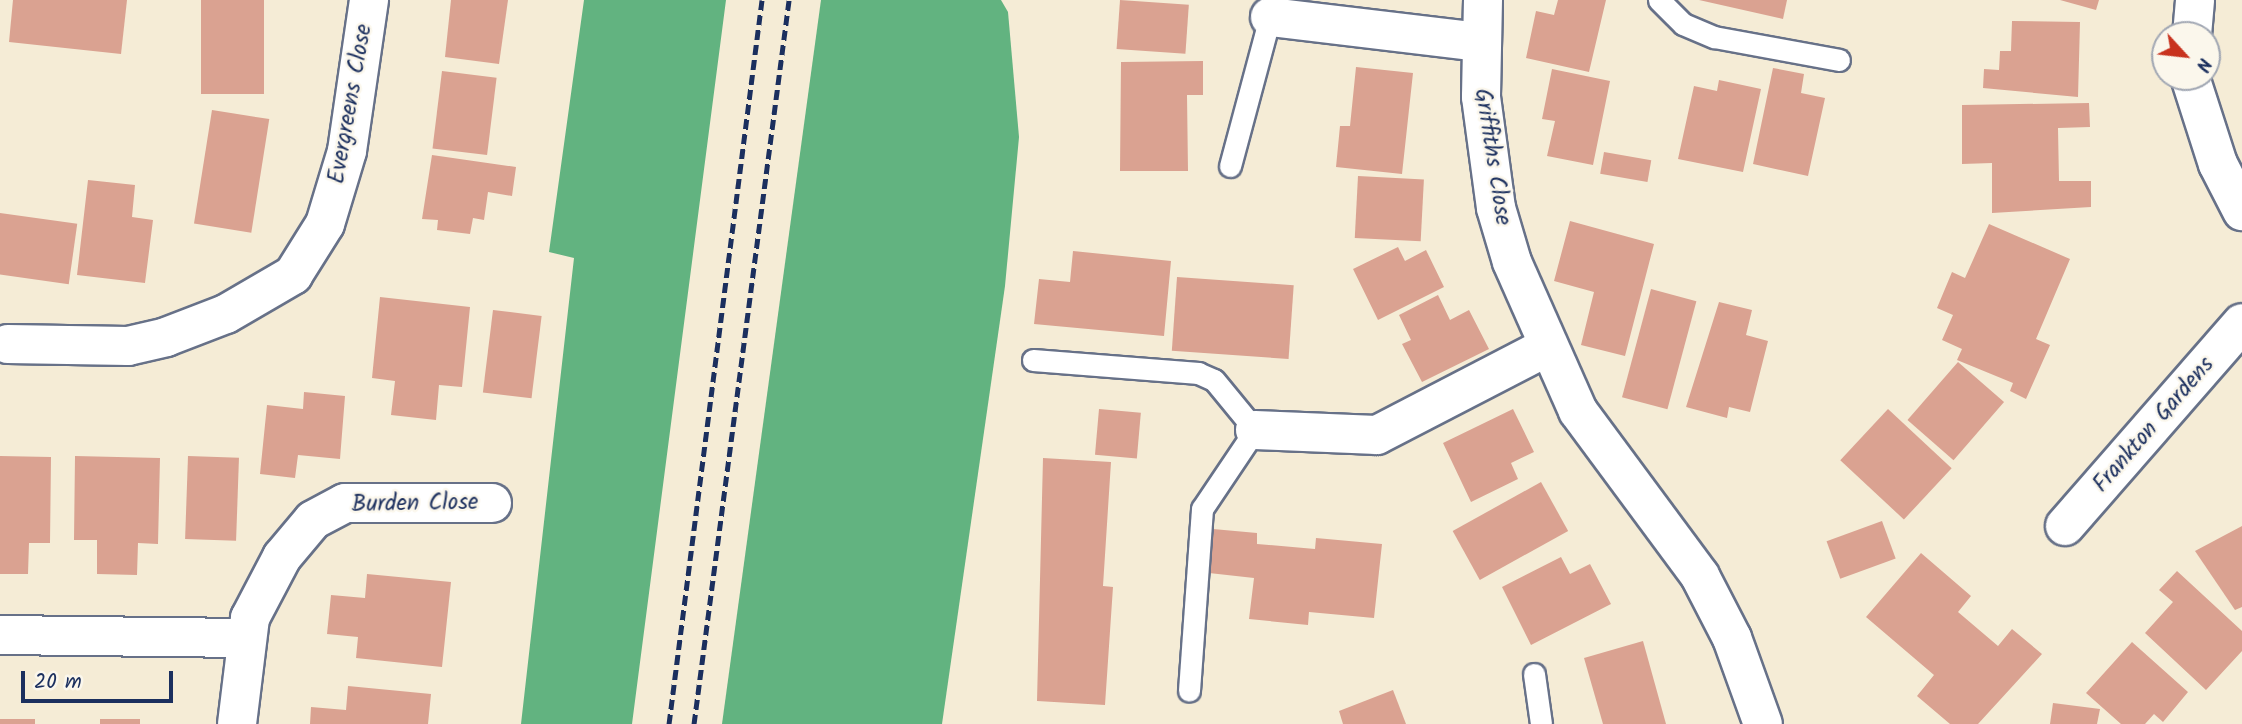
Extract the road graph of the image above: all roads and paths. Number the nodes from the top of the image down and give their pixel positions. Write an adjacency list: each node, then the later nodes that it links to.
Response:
1 (369, 0): 13 (street, Evergreens Close)
2 (1483, 0): 7 (street, Griffiths Close)
3 (1659, 0): 8 (lane)
4 (2195, 0): 6 (street)
5 (1272, 9): 7 (street); 10 (lane)
6 (2193, 21)
7 (1479, 42): 14 (street, Griffiths Close)
8 (1839, 60)
9 (2195, 91): 11 (street)
10 (1230, 166)
11 (2242, 211)
12 (2242, 323): 18 (street, Frankton Gardens)
13 (4, 343)
14 (1547, 347): 16 (street); 25 (street, Griffiths Close)
15 (1033, 360): 16 (lane)
16 (1255, 430): 22 (lane)
17 (492, 503): 20 (street, Burden Close)
18 (2065, 526)
19 (0, 635): 20 (street)
20 (245, 638): 23 (street, Burden Close)
21 (1534, 674): 24 (lane)
22 (1189, 691)
23 (237, 724)
24 (1541, 724)
25 (1763, 724)

